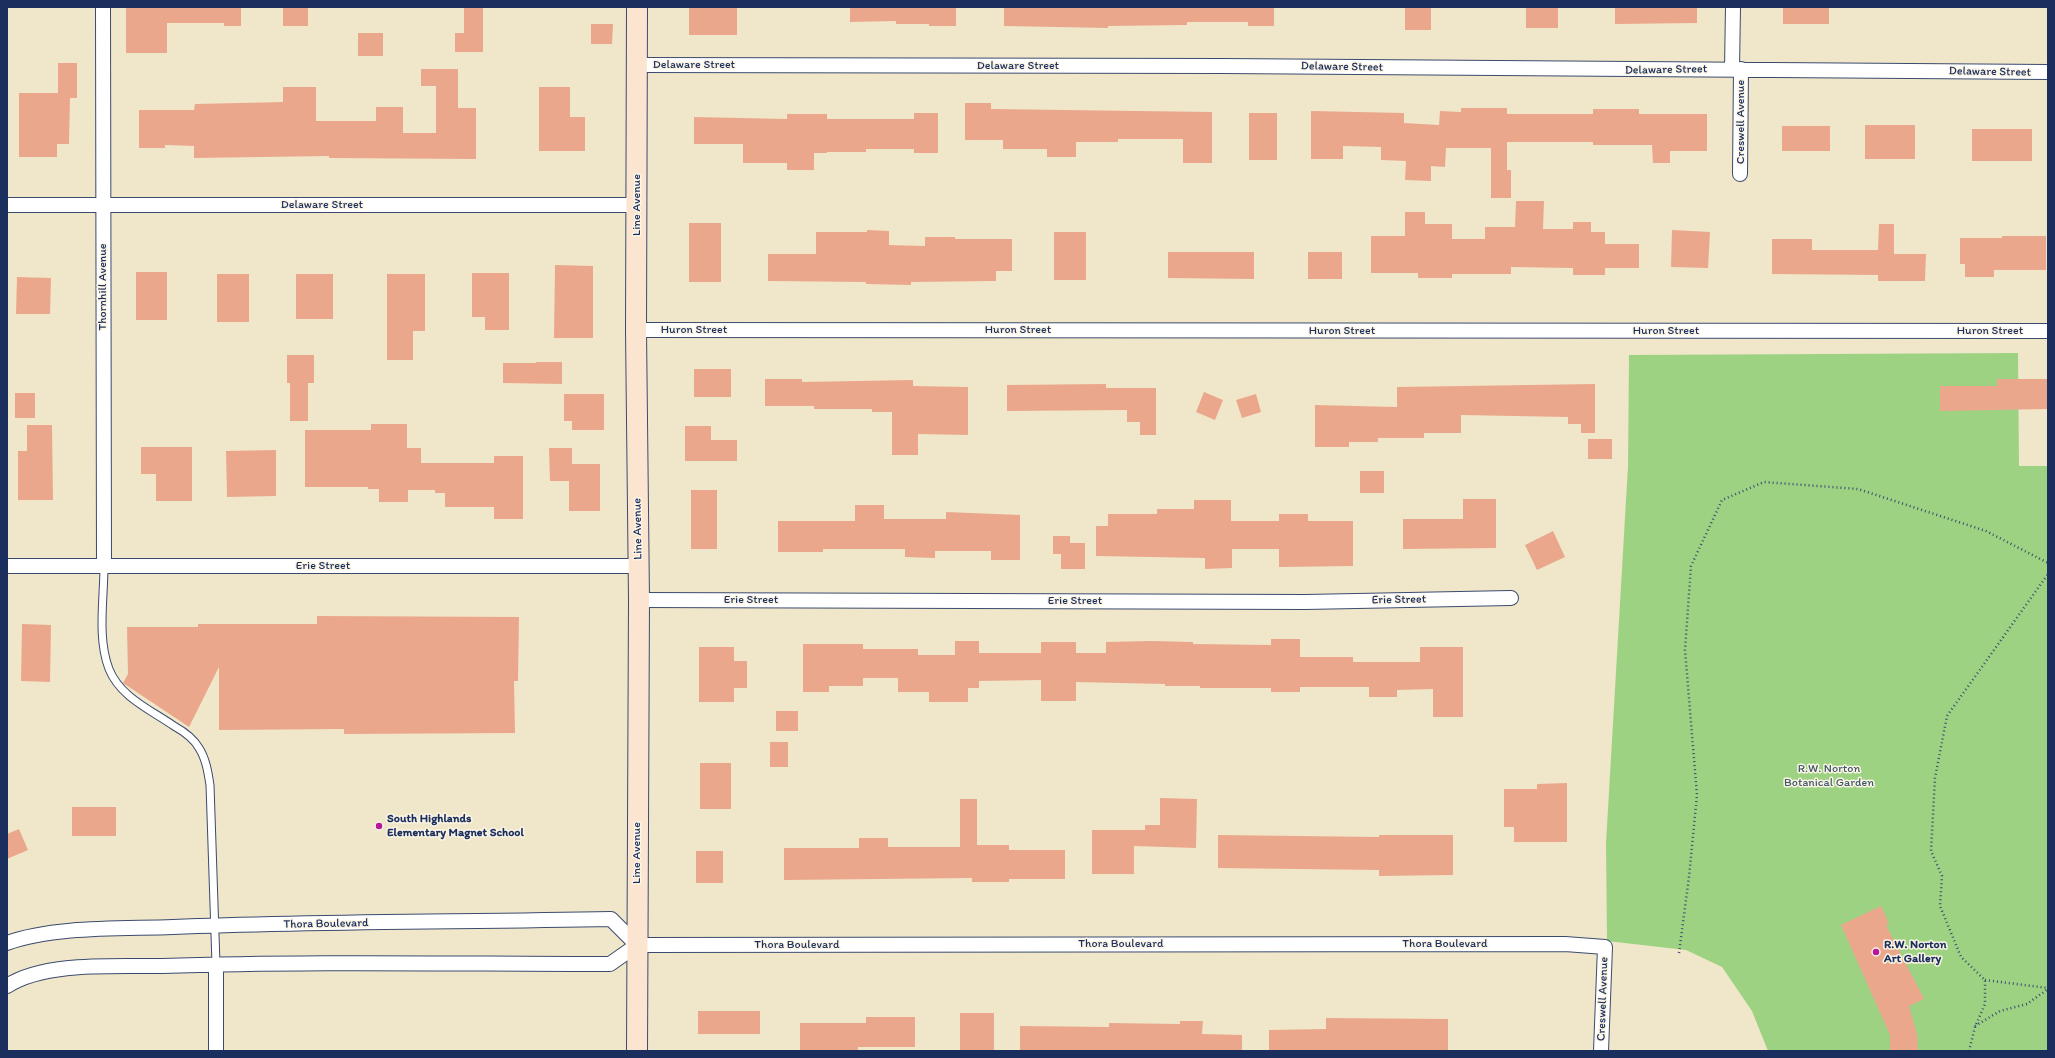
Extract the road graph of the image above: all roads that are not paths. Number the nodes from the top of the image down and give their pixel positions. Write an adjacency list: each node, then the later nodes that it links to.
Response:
1 (103, 7): 9 (street, Thornhill Avenue)
2 (636, 7): 4 (main road, Line Avenue)
3 (1732, 7): 5 (street, Creswell Avenue)
4 (637, 65): 5 (street, Delaware Street); 10 (main road, Line Avenue)
5 (1736, 69): 6 (street, Delaware Street); 7 (street, Creswell Avenue)
6 (2048, 72)
7 (1740, 174)
8 (7, 205): 9 (street, Delaware Street)
9 (103, 205): 10 (street, Delaware Street); 14 (street, Thornhill Avenue)
10 (637, 205): 11 (main road, Line Avenue)
11 (636, 330): 12 (street, Huron Street); 15 (main road, Line Avenue)
12 (2048, 331)
13 (7, 566): 14 (street, Erie Street)
14 (104, 566): 15 (street, Erie Street); 18 (lane)
15 (639, 566): 17 (main road, Line Avenue)
16 (1511, 598): 17 (street, Erie Street)
17 (639, 600): 20 (main road, Line Avenue)
18 (214, 926): 19 (street, Thora Boulevard); 20 (street, Thora Boulevard); 22 (lane)
19 (7, 943)
20 (637, 945): 21 (street, Thora Boulevard); 22 (street); 25 (main road, Line Avenue)
21 (1605, 947): 26 (street, Creswell Avenue)
22 (216, 964): 23 (street); 24 (street)
23 (7, 986)
24 (216, 1051)
25 (637, 1051)
26 (1601, 1051)

